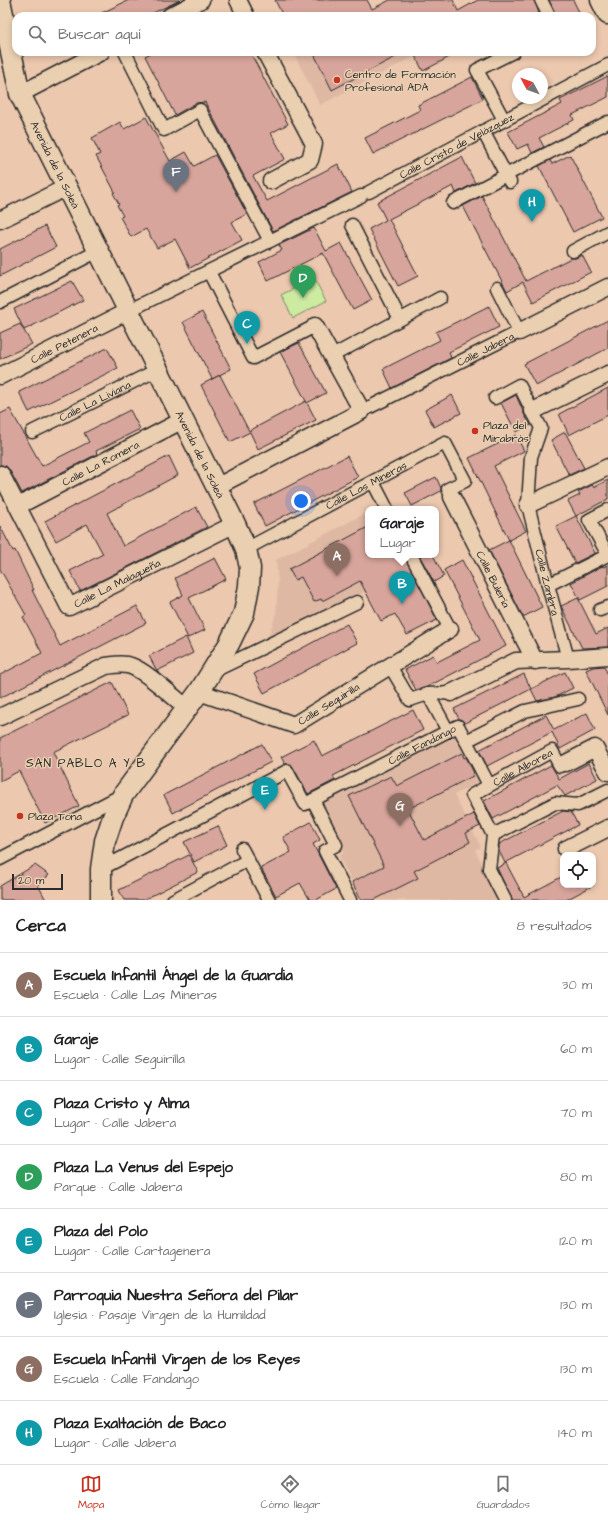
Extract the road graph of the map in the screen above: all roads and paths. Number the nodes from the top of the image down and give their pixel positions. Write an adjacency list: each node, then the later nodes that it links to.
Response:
1 (0, 0): 15 (street, Avenida de la Soleá)
2 (201, 0): 6 (street)
3 (238, 0): 7 (street)
4 (541, 0): 8 (street)
5 (601, 0): 9 (street)
6 (178, 12)
7 (244, 12)
8 (547, 12)
9 (608, 14)
10 (93, 56): 15 (street)
11 (127, 56): 26 (street)
12 (267, 56): 20 (street)
13 (505, 56): 16 (street)
14 (608, 65): 16 (street, Calle Cristo de Velázquez)
15 (20, 94): 21 (street, Avenida de la Soleá)
16 (504, 120): 18 (street, Calle Cristo de Velázquez)
17 (608, 122): 19 (street)
18 (483, 131): 19 (street); 23 (street, Calle Cristo de Velázquez)
19 (508, 179): 22 (street)
20 (271, 181)
21 (66, 187): 24 (street); 27 (street, Avenida de la Soleá)
22 (453, 203)
23 (342, 206): 26 (street, Calle Cristo de Velázquez); 35 (street)
24 (0, 220)
25 (608, 232): 28 (street)
26 (270, 241): 29 (street, Calle Cristo de Velázquez)
27 (98, 251): 33 (street); 34 (street, Avenida de la Soleá)
28 (573, 251)
29 (209, 272): 34 (street, Calle Cristo de Velázquez); 36 (street)
30 (608, 287): 37 (street, Calle Jabera)
31 (497, 288): 37 (street)
32 (440, 298): 35 (street)
33 (0, 302)
34 (128, 311): 39 (street, Avenida de la Soleá); 41 (street, Calle Petenera)
35 (400, 319): 38 (street)
36 (315, 326): 38 (street)
37 (519, 332): 43 (street, Calle Jabera)
38 (332, 356): 43 (street)
39 (158, 370): 45 (street, Avenida de la Soleá); 46 (street, Calle La Liviana)
40 (608, 374): 44 (street)
41 (0, 376)
42 (495, 398): 44 (street, Calle Zambra)
43 (362, 411): 50 (street, Calle Jabera)
44 (533, 411): 52 (street, Calle Zambra)
45 (183, 420): 50 (street, Avenida de la Soleá); 53 (street, Calle La Romera)
46 (32, 432)
47 (608, 467): 52 (street)
48 (1, 474): 53 (street, Calle La Malagueña)
49 (372, 482): 51 (street, Calle Las Mineras); 54 (street); 57 (street, Calle Las Mineras)
50 (216, 487): 56 (street, Avenida de la Soleá)
51 (452, 497): 65 (street, Calle Bulería)
52 (528, 504): 60 (street, Calle Zambra)
53 (18, 506): 56 (street, Calle La Malagueña)
54 (385, 506)
55 (608, 510): 58 (street)
56 (235, 524): 57 (street, Avenida de la Soleá)
57 (246, 549): 67 (street, Avenida de la Soleá)
58 (608, 555): 60 (street)
59 (413, 558): 62 (street)
60 (548, 585): 64 (street, Calle Zambra)
61 (357, 602): 67 (street)
62 (450, 629): 66 (street, Calle Seguirilla)
63 (608, 656): 64 (street)
64 (568, 659): 65 (street)
65 (535, 661): 69 (street)
66 (390, 666): 68 (street, Calle Seguirilla); 70 (street)
67 (212, 672): 68 (street, Avenida de la Soleá)
68 (199, 692): 72 (street, Avenida de la Soleá)
69 (451, 693): 70 (street)
70 (428, 694): 74 (street)
71 (578, 699): 75 (street, Calle Fandango)
72 (186, 708): 73 (street); 80 (street, Avenida de la Soleá)
73 (0, 717)
74 (448, 731): 75 (street, Calle Fandango); 81 (street, Calle Fandango)
75 (466, 741): 78 (street)
76 (566, 763): 77 (street); 78 (street, Calle Alborea)
77 (608, 772)
78 (489, 785): 83 (street, Calle Alborea)
79 (608, 790): 83 (street)
80 (123, 795): 86 (street); 88 (street, Avenida de la Soleá)
81 (309, 802): 88 (street); 92 (street)
82 (608, 828): 85 (street)
83 (493, 835): 93 (street)
84 (242, 849): 87 (street)
85 (566, 849)
86 (0, 859)
87 (248, 860): 90 (street); 91 (street)
88 (100, 869): 89 (street, Avenida de la Soleá)
89 (101, 900)
90 (173, 900)
91 (269, 900)
92 (350, 900)
93 (505, 900)

